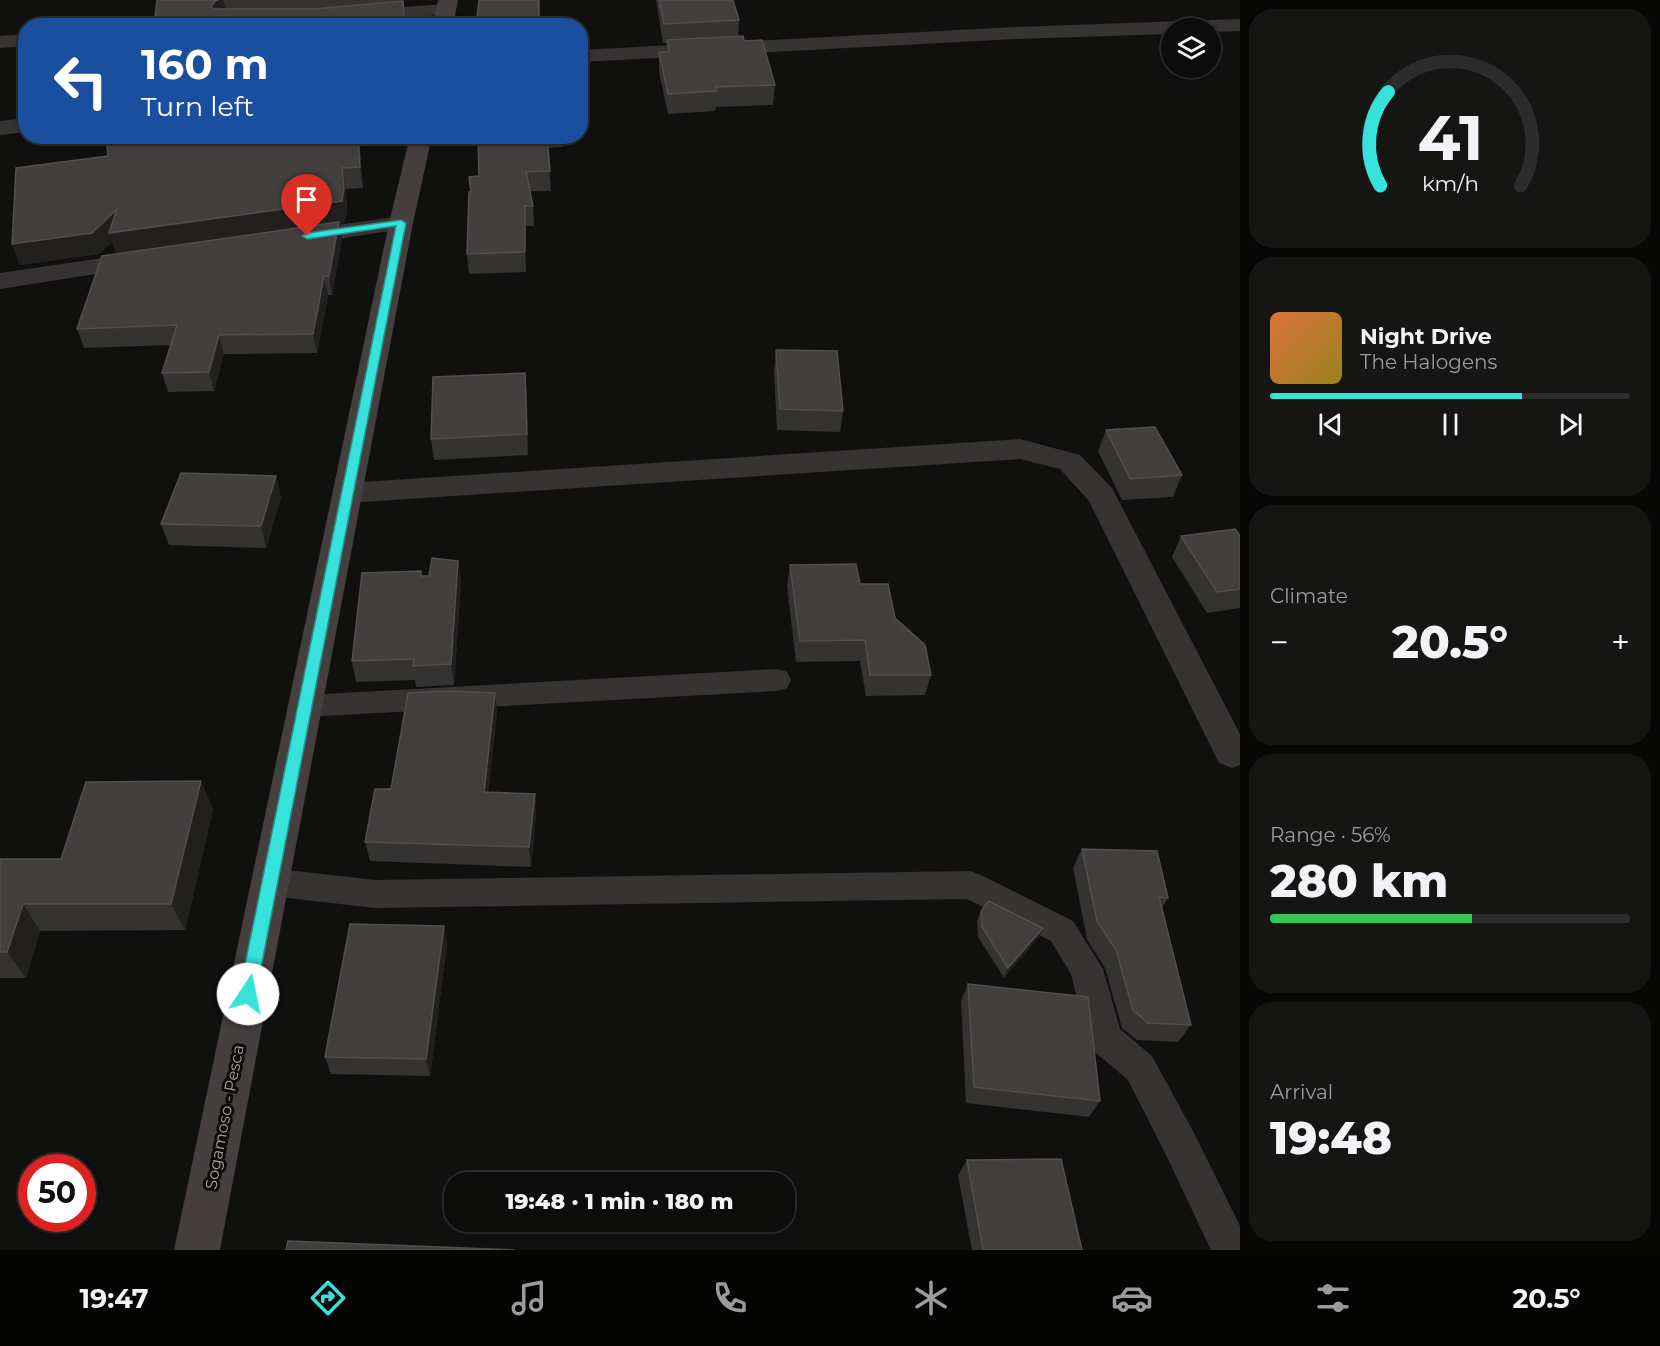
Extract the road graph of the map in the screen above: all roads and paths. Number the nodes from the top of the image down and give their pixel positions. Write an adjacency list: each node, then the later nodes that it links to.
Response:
1 (445, 12): 2 (street)
2 (342, 17)
3 (1240, 25): 6 (street)
4 (18, 41): 5 (street)
5 (0, 42)
6 (588, 56)
7 (18, 125): 8 (street)
8 (0, 128)
9 (419, 144): 10 (main road, Sogamoso - Pesca)
10 (401, 223): 11 (street); 14 (main road, Sogamoso - Pesca)
11 (272, 242)
12 (165, 257): 13 (street)
13 (0, 281)
14 (347, 493): 16 (main road, Sogamoso - Pesca); 17 (street)
15 (777, 680): 16 (lane)
16 (305, 706): 18 (main road, Sogamoso - Pesca)
17 (1232, 753)
18 (270, 882): 19 (main road, Sogamoso - Pesca); 20 (lane)
19 (197, 1250)
20 (1240, 1250)

